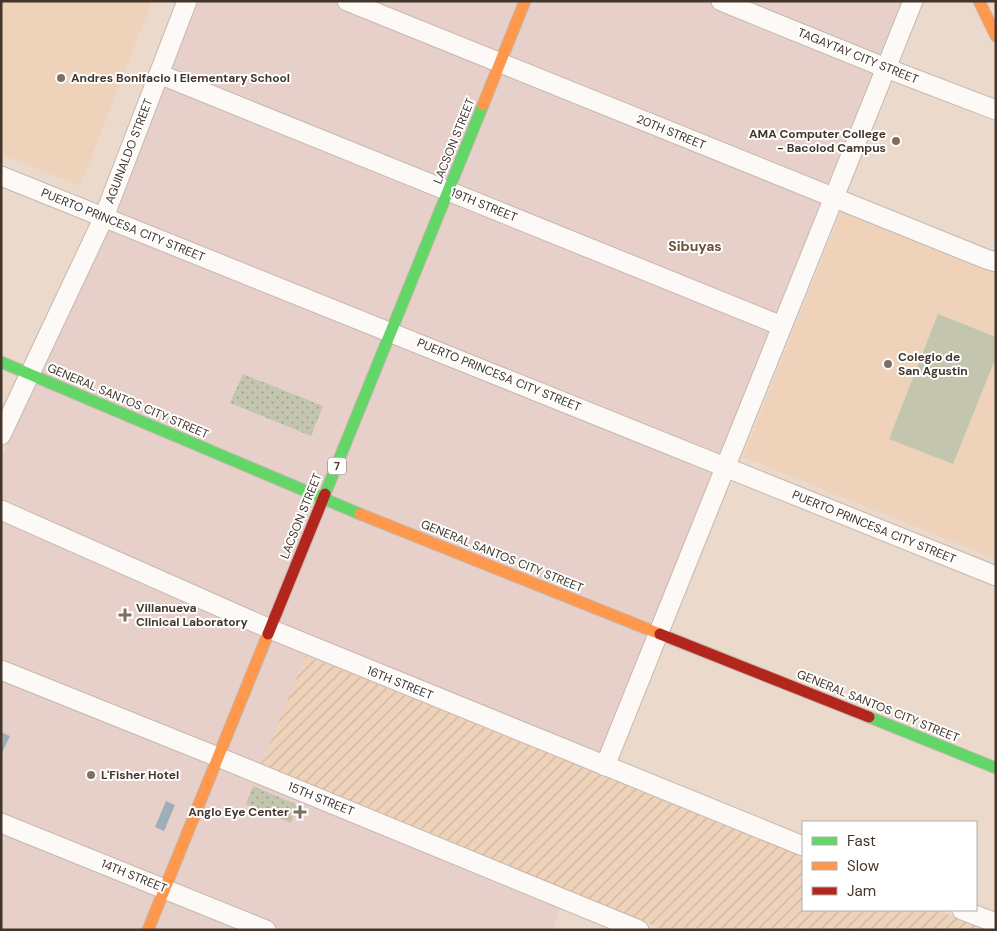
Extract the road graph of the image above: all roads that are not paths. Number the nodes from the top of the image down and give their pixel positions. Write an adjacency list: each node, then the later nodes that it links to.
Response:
1 (187, 1): 10 (street, AGUINALDO STREET)
2 (347, 1): 8 (street, 20TH STREET)
3 (525, 1): 8 (street, LACSON STREET / 7)
4 (721, 1): 9 (street, TAGAYTAY CITY STREET)
5 (913, 1): 9 (street)
6 (979, 1): 7 (street)
7 (996, 36)
8 (500, 63): 13 (street, LACSON STREET / 7); 14 (street, 20TH STREET)
9 (886, 68): 11 (street, TAGAYTAY CITY STREET); 14 (street)
10 (159, 74): 13 (street, 19TH STREET); 15 (street, AGUINALDO STREET)
11 (996, 110)
12 (1, 176): 15 (street, PUERTO PRINCESA CITY STREET)
13 (448, 191): 17 (street, 19TH STREET); 18 (street, LACSON STREET / 7)
14 (834, 198): 16 (street, 20TH STREET); 17 (street)
15 (104, 217): 18 (street, PUERTO PRINCESA CITY STREET); 20 (street, AGUINALDO STREET)
16 (996, 262)
17 (782, 326): 22 (street)
18 (391, 332): 22 (street, PUERTO PRINCESA CITY STREET); 23 (street, LACSON STREET / 7)
19 (1, 362): 20 (street, GENERAL SANTOS CITY STREET)
20 (31, 374): 21 (street, AGUINALDO STREET); 23 (street, GENERAL SANTOS CITY STREET)
21 (1, 435)
22 (726, 466): 25 (street, PUERTO PRINCESA CITY STREET); 27 (street)
23 (323, 498): 26 (street, LACSON STREET / 7); 27 (street, GENERAL SANTOS CITY STREET)
24 (1, 510): 26 (street, 16TH STREET)
25 (996, 576)
26 (270, 629): 29 (street, LACSON STREET / 7); 30 (street, 16TH STREET)
27 (658, 633): 30 (street); 31 (street, GENERAL SANTOS CITY STREET)
28 (1, 670): 29 (street, 15TH STREET)
29 (218, 757): 34 (street, LACSON STREET / 7); 39 (street, 15TH STREET)
30 (605, 766): 33 (street, 16TH STREET)
31 (996, 768)
32 (1, 823): 34 (street, 14TH STREET)
33 (802, 846)
34 (165, 888): 37 (street, LACSON STREET / 7); 38 (street, 14TH STREET)
35 (965, 911): 36 (street)
36 (996, 923)
37 (148, 930)
38 (266, 930)
39 (639, 930)

